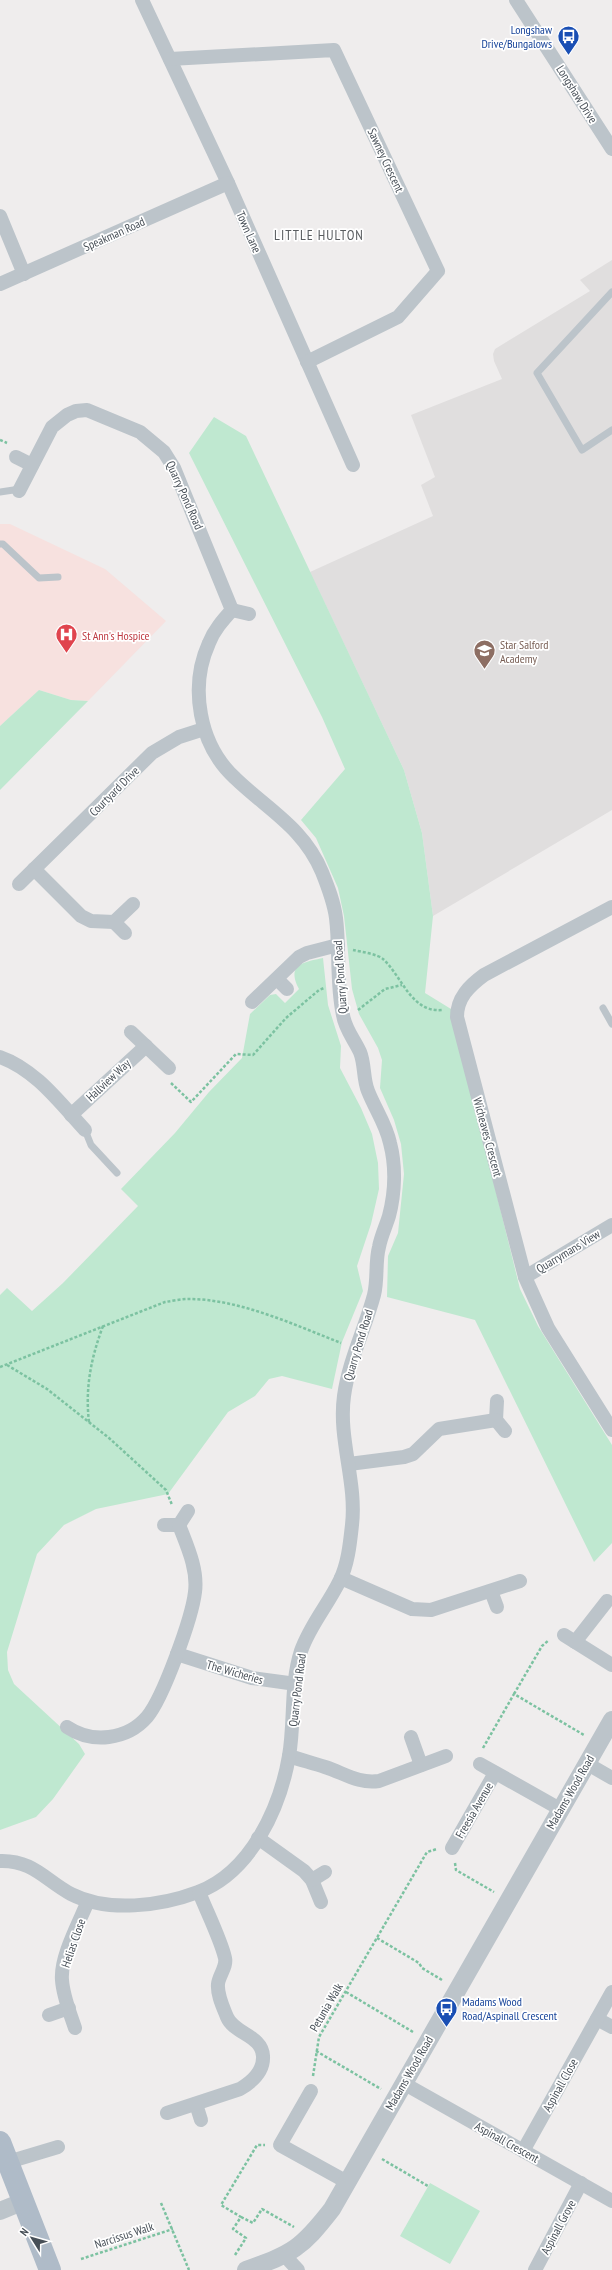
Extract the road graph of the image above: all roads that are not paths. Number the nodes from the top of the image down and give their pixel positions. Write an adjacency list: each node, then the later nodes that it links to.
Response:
1 (142, 0): 3 (street, Town Lane)
2 (516, 0): 4 (street, Longshaw Drive)
3 (170, 59): 5 (street, Town Lane); 10 (street, Sawney Crescent)
4 (612, 149)
5 (228, 183): 7 (street, Speakman Road); 10 (street, Town Lane)
6 (0, 216): 7 (street)
7 (24, 274): 8 (street, Speakman Road)
8 (0, 284)
9 (612, 292): 11 (lane)
10 (307, 362): 14 (street, Town Lane)
11 (612, 430)
12 (16, 457): 13 (street)
13 (32, 465): 15 (street, Quarry Pond Road); 19 (street, Quarry Pond Road)
14 (353, 465)
15 (20, 490): 16 (lane)
16 (0, 492)
17 (0, 544): 18 (lane)
18 (58, 577)
19 (232, 610): 20 (street); 21 (street, Quarry Pond Road)
20 (249, 614)
21 (204, 729): 22 (street, Courtyard Drive); 28 (street, Quarry Pond Road)
22 (34, 869): 23 (street, Courtyard Drive); 26 (street)
23 (19, 884)
24 (133, 904): 26 (street)
25 (612, 906): 42 (street, Wicheaves Crescent)
26 (114, 922): 27 (street)
27 (126, 933)
28 (338, 945): 29 (street); 47 (street, Quarry Pond Road)
29 (277, 979): 30 (street); 31 (street)
30 (287, 989)
31 (252, 1002)
32 (603, 1008): 33 (lane)
33 (612, 1024)
34 (132, 1032): 35 (street)
35 (146, 1046): 37 (street); 38 (street, Hallview Way)
36 (0, 1057): 38 (street)
37 (169, 1068)
38 (71, 1115): 39 (street)
39 (85, 1130): 40 (lane)
40 (117, 1173)
41 (612, 1226): 42 (street, Quarrymans View)
42 (525, 1277): 45 (street, Wicheaves Crescent)
43 (498, 1401): 44 (street)
44 (496, 1420): 46 (street); 47 (street)
45 (612, 1430)
46 (505, 1432)
47 (350, 1464): 51 (street, Quarry Pond Road)
48 (188, 1510): 50 (street)
49 (164, 1525): 50 (street)
50 (179, 1525): 56 (street)
51 (341, 1578): 53 (street); 58 (street, Quarry Pond Road)
52 (520, 1581): 53 (street)
53 (491, 1591): 55 (street)
54 (607, 1601): 57 (street)
55 (497, 1607)
56 (176, 1654): 58 (street, The Wicheries); 60 (street)
57 (612, 1665)
58 (296, 1684): 62 (street, Quarry Pond Road)
59 (612, 1720): 64 (street, Madams Wood Road)
60 (67, 1727)
61 (411, 1737): 66 (street)
62 (289, 1756): 66 (street); 70 (street, Quarry Pond Road)
63 (446, 1756): 66 (street)
64 (586, 1763): 68 (street); 69 (street, Madams Wood Road)
65 (480, 1764): 67 (street, Freesia Avenue)
66 (421, 1765)
67 (495, 1773): 69 (street, Freesia Avenue); 71 (street, Freesia Avenue)
68 (612, 1778)
69 (560, 1809): 84 (street, Madams Wood Road)
70 (258, 1838): 74 (street); 75 (street, Quarry Pond Road)
71 (452, 1848)
72 (0, 1861): 76 (street, Quarry Pond Road)
73 (325, 1872): 74 (street)
74 (312, 1880): 77 (street)
75 (199, 1892): 76 (street, Quarry Pond Road); 86 (street)
76 (88, 1902): 79 (street, Helias Close)
77 (321, 1902)
78 (612, 1992): 81 (street, Aspinall Close)
79 (69, 2008): 80 (street); 83 (street, Helias Close)
80 (49, 2015)
81 (597, 2019): 82 (street); 91 (street, Aspinall Close)
82 (612, 2027)
83 (75, 2028)
84 (399, 2090): 91 (street, Aspinall Crescent); 93 (street, Madams Wood Road)
85 (311, 2091): 93 (street)
86 (196, 2104): 87 (street); 88 (street)
87 (167, 2114)
88 (201, 2120)
89 (0, 2142): 92 (main road)
90 (58, 2147): 92 (street)
91 (523, 2151): 94 (street, Aspinall Crescent)
92 (8, 2162): 96 (main road)
93 (347, 2182): 98 (street, Madams Wood Road)
94 (581, 2183): 95 (street, Aspinall Crescent); 102 (street, Aspinall Grove)
95 (612, 2201)
96 (22, 2202): 97 (street); 100 (main road)
97 (0, 2211)
98 (285, 2256): 99 (street, Madams Wood Road); 101 (street)
99 (242, 2266)
100 (50, 2270)
101 (298, 2270)
102 (535, 2270)

